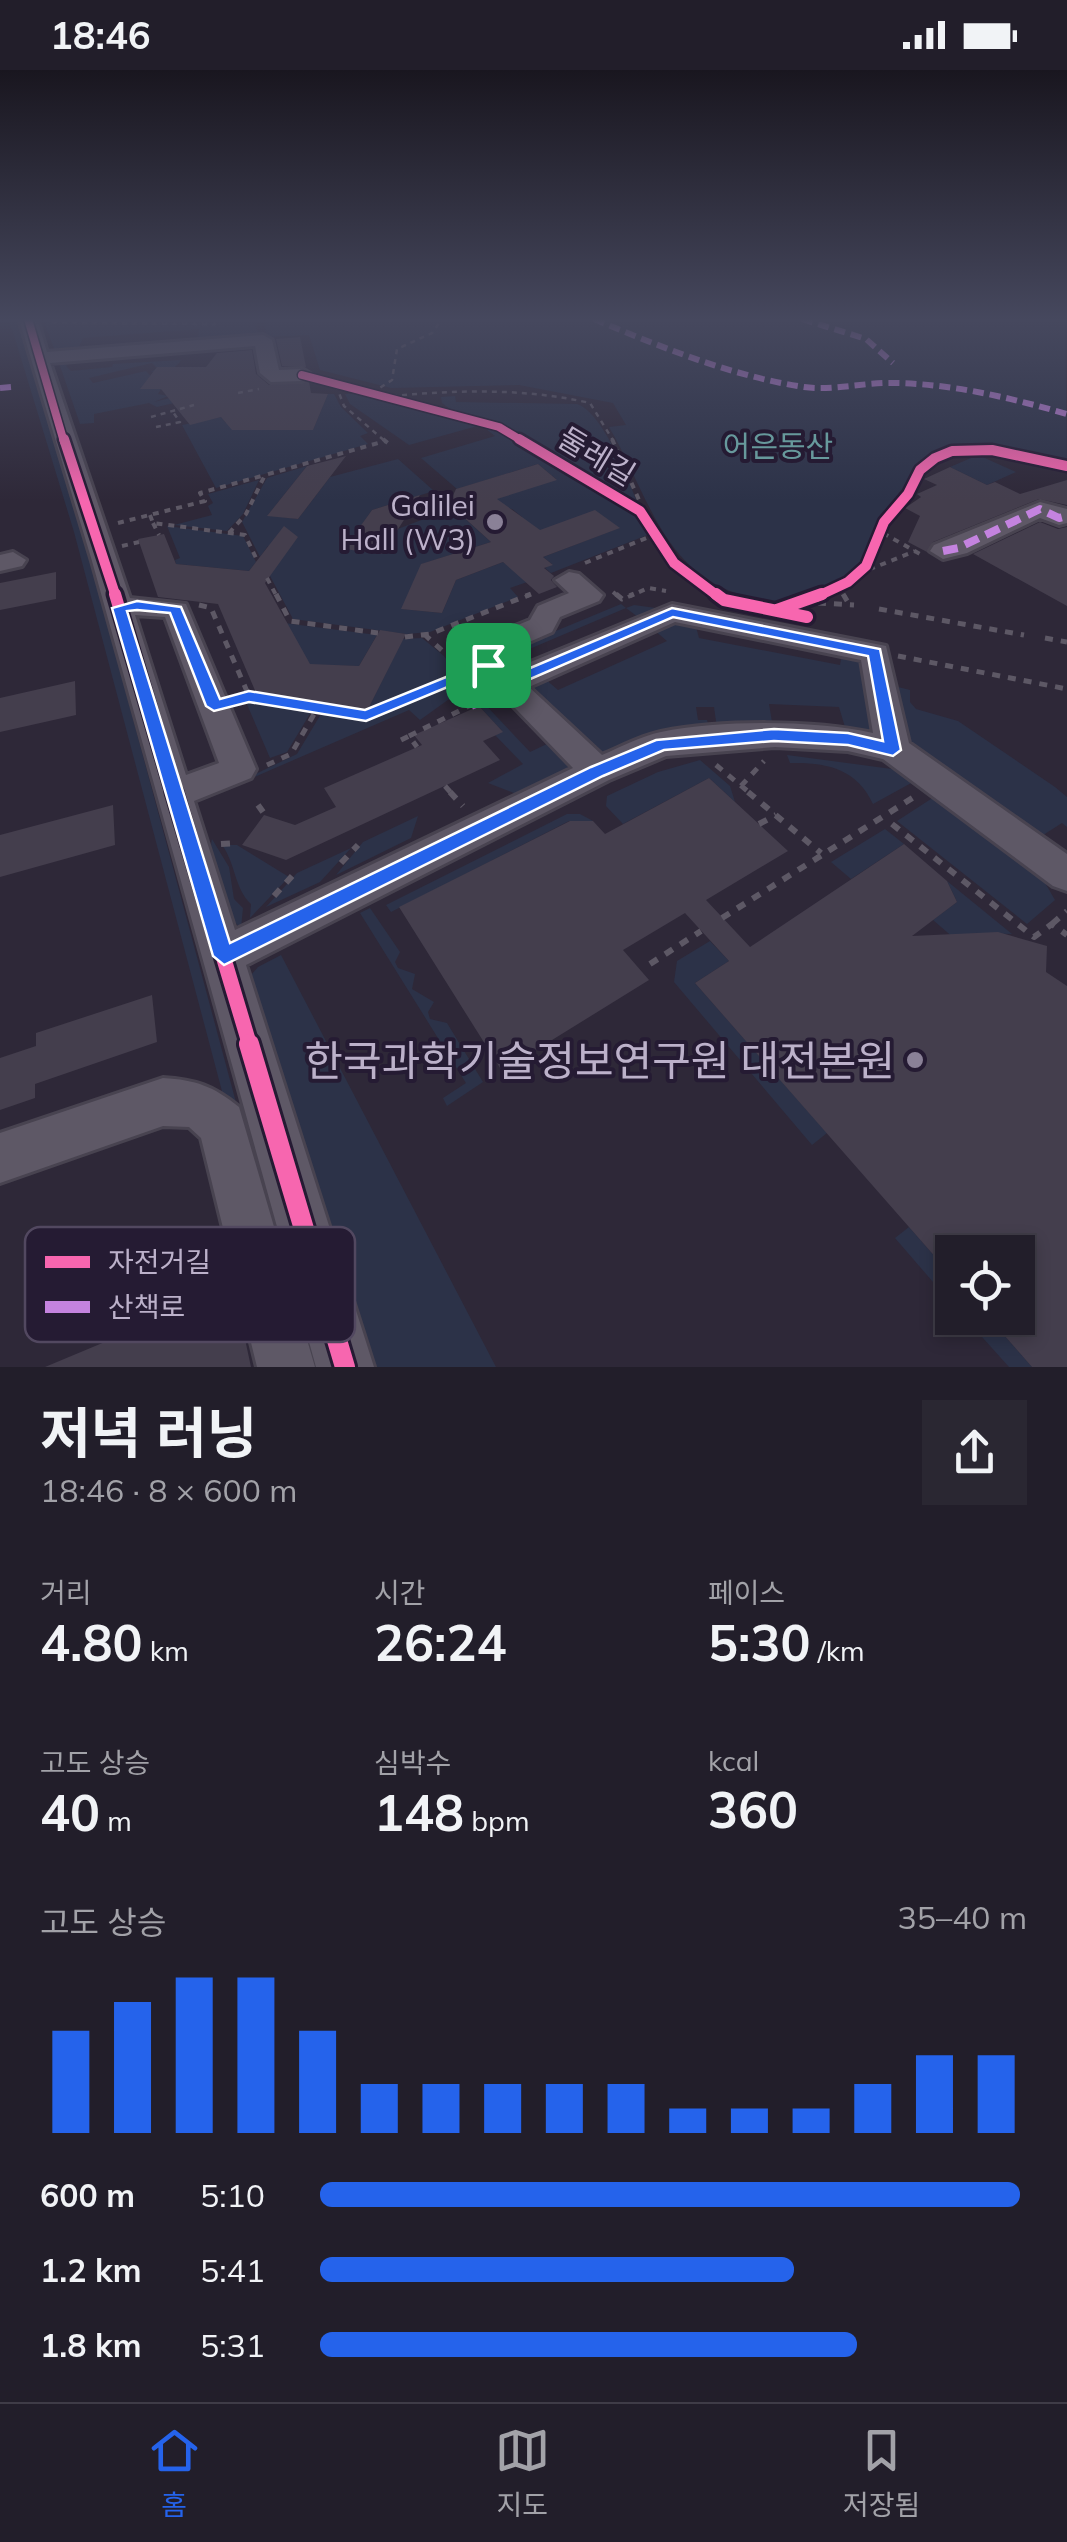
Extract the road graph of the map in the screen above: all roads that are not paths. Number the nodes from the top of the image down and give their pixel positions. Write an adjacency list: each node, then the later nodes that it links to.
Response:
1 (50, 380): 5 (street)
2 (1058, 515): 3 (street)
3 (951, 552)
4 (578, 576): 6 (street)
5 (120, 608): 9 (street); 9 (street)
6 (497, 674): 7 (street); 8 (street)
7 (893, 750): 8 (street); 10 (street)
8 (597, 771): 11 (street)
9 (174, 794): 11 (street)
10 (1067, 875)
11 (224, 956): 14 (street)
12 (0, 1158): 13 (street)
13 (249, 1227)
14 (304, 1227)
15 (279, 1342): 17 (street)
16 (339, 1342): 18 (street)
17 (286, 1367)
18 (346, 1367)

